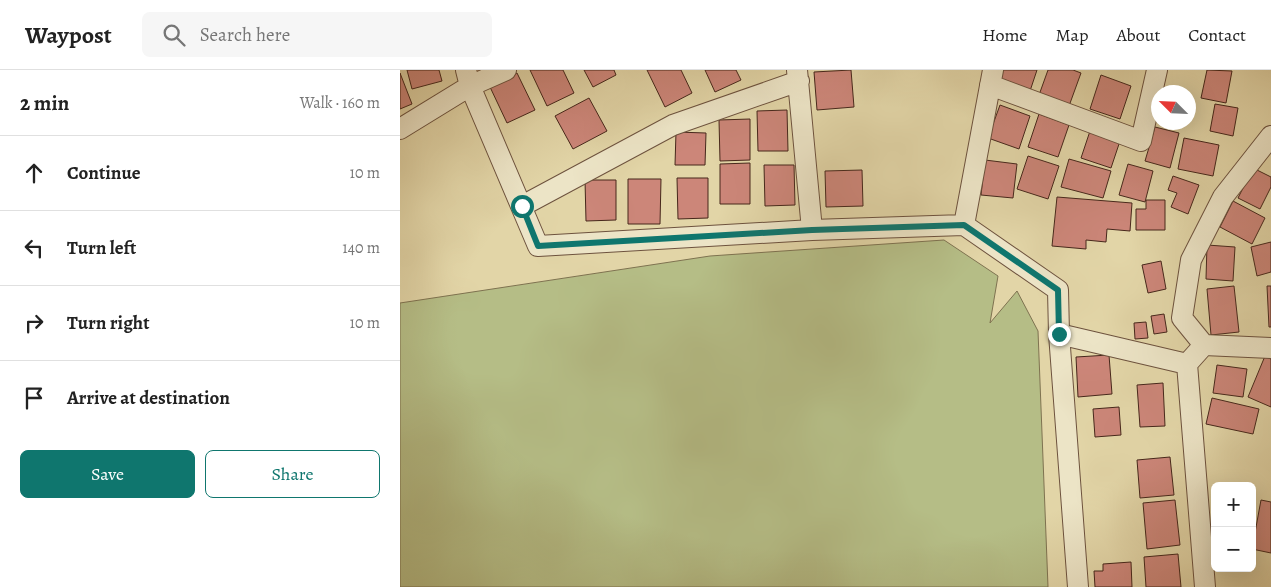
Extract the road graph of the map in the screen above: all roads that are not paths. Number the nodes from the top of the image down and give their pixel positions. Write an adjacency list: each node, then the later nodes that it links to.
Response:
1 (506, 70): 5 (street)
2 (1157, 70): 4 (street)
3 (798, 76): 8 (street); 10 (street)
4 (991, 77): 9 (street)
5 (468, 78): 6 (street); 8 (street)
6 (400, 130)
7 (1271, 136): 12 (street)
8 (522, 206): 10 (street)
9 (964, 225): 10 (street); 11 (street)
10 (812, 230)
11 (1059, 334): 14 (street); 15 (street)
12 (1204, 346): 13 (street); 14 (street)
13 (1271, 348)
14 (1187, 364): 16 (street)
15 (1078, 587)
16 (1204, 587)

